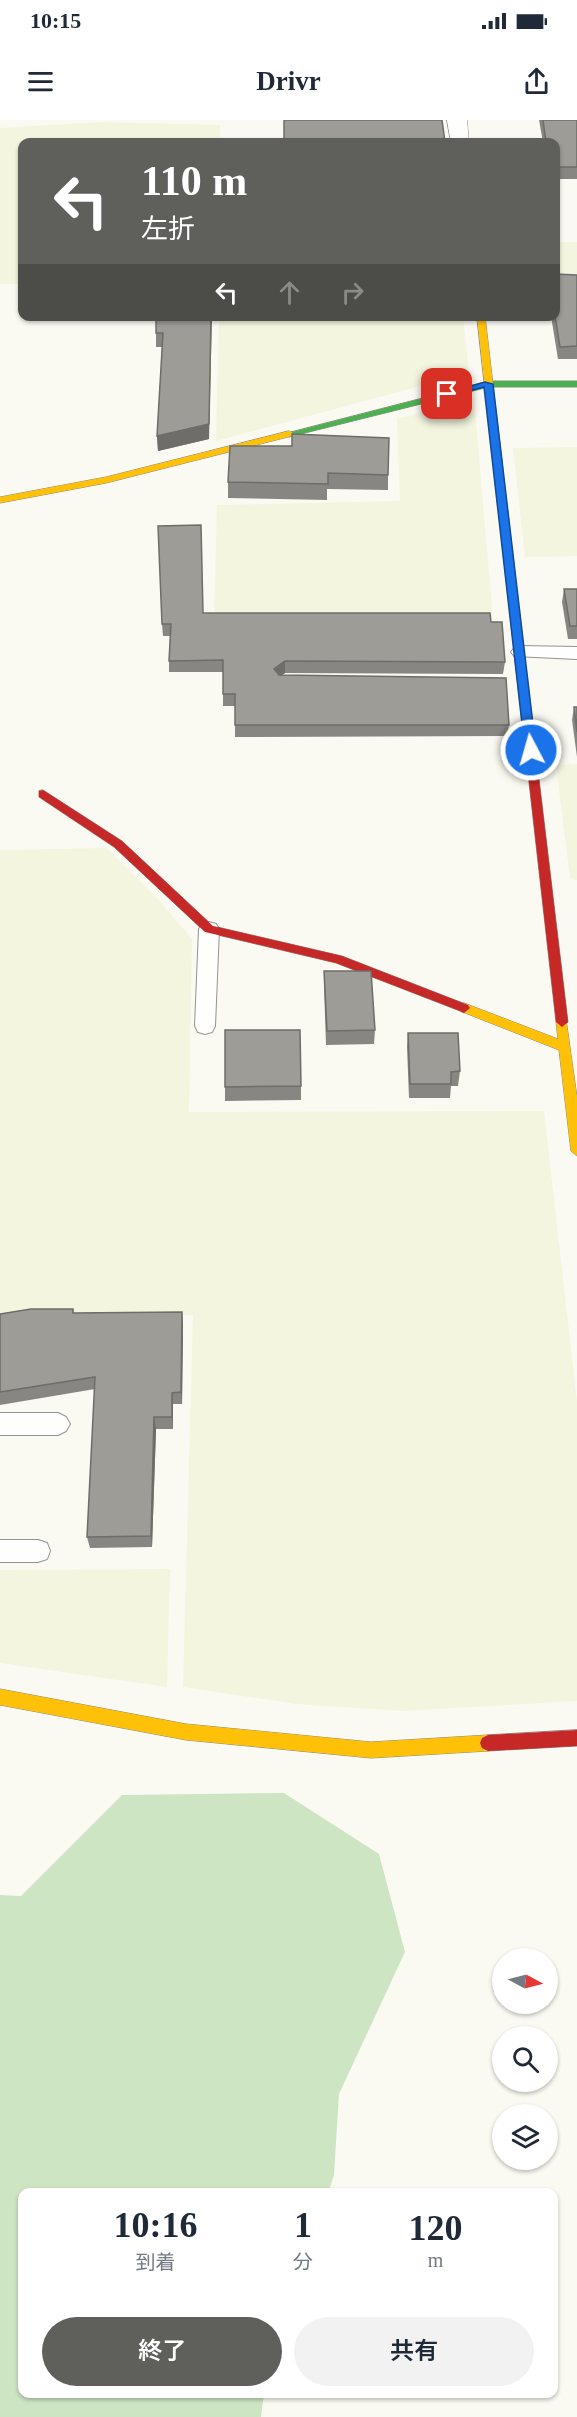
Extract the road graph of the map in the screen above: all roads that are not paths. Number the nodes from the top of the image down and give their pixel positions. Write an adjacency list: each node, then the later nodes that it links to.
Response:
1 (457, 120): 2 (street)
2 (459, 138)
3 (481, 321): 4 (street)
4 (489, 384): 5 (street); 6 (street); 7 (street)
5 (577, 384)
6 (0, 500)
7 (520, 652): 8 (lane); 10 (street)
8 (577, 653)
9 (499, 682): 10 (lane)
10 (523, 682): 14 (street)
11 (43, 794): 12 (street)
12 (209, 929): 13 (lane); 14 (street)
13 (205, 1026)
14 (565, 1047): 15 (street)
15 (577, 1151)
16 (0, 1424): 17 (lane)
17 (58, 1424)
18 (0, 1551): 19 (lane)
19 (38, 1551)
20 (0, 1697): 21 (street)
21 (577, 1738)

